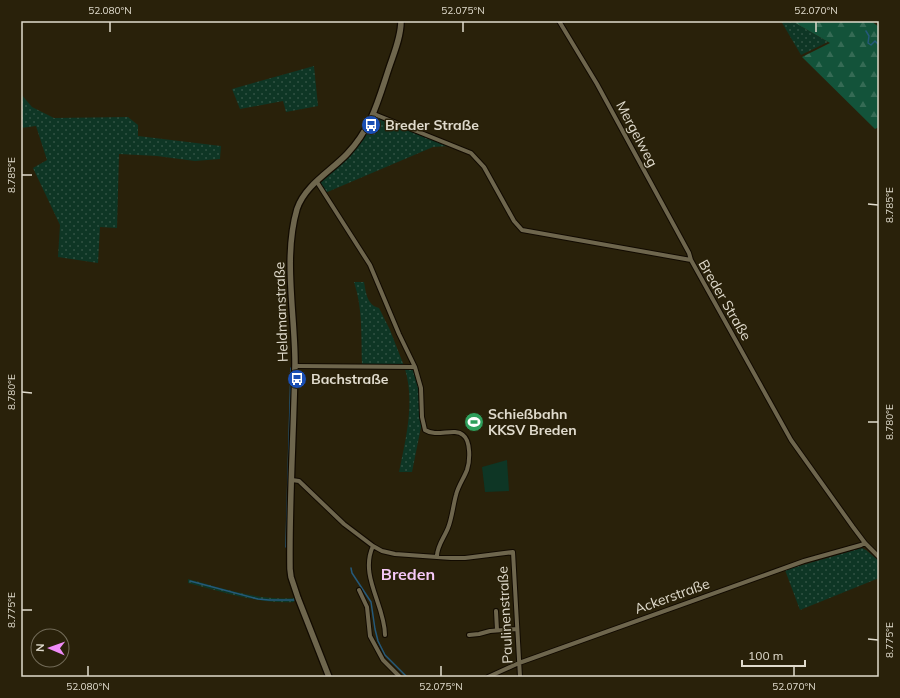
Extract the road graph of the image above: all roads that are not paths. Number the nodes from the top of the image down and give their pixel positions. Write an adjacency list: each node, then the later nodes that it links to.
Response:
1 (401, 21): 3 (main road, Heldmanstraße)
2 (559, 21): 5 (street, Mergelweg)
3 (374, 114): 4 (main road, Heldmanstraße); 5 (street, Breder Straße)
4 (317, 182): 6 (main road, Heldmanstraße); 7 (street)
5 (691, 260): 9 (street, Breder Straße)
6 (295, 366): 7 (street); 8 (main road, Heldmanstraße)
7 (415, 367): 11 (street)
8 (292, 480): 10 (street); 20 (main road, Heldmanstraße)
9 (865, 543): 12 (street, Breder Straße); 19 (street, Ackerstraße)
10 (373, 546): 11 (street); 17 (street)
11 (437, 556): 16 (street, Paulinenstraße)
12 (879, 556)
13 (359, 590): 21 (street)
14 (496, 611): 15 (street)
15 (497, 630): 16 (street); 18 (street)
16 (517, 630): 19 (street, Paulinenstraße)
17 (385, 635)
18 (469, 635)
19 (519, 663): 22 (street, Ackerstraße); 23 (street, Paulinenstraße)
20 (329, 677)
21 (400, 677)
22 (488, 677)
23 (520, 677)

